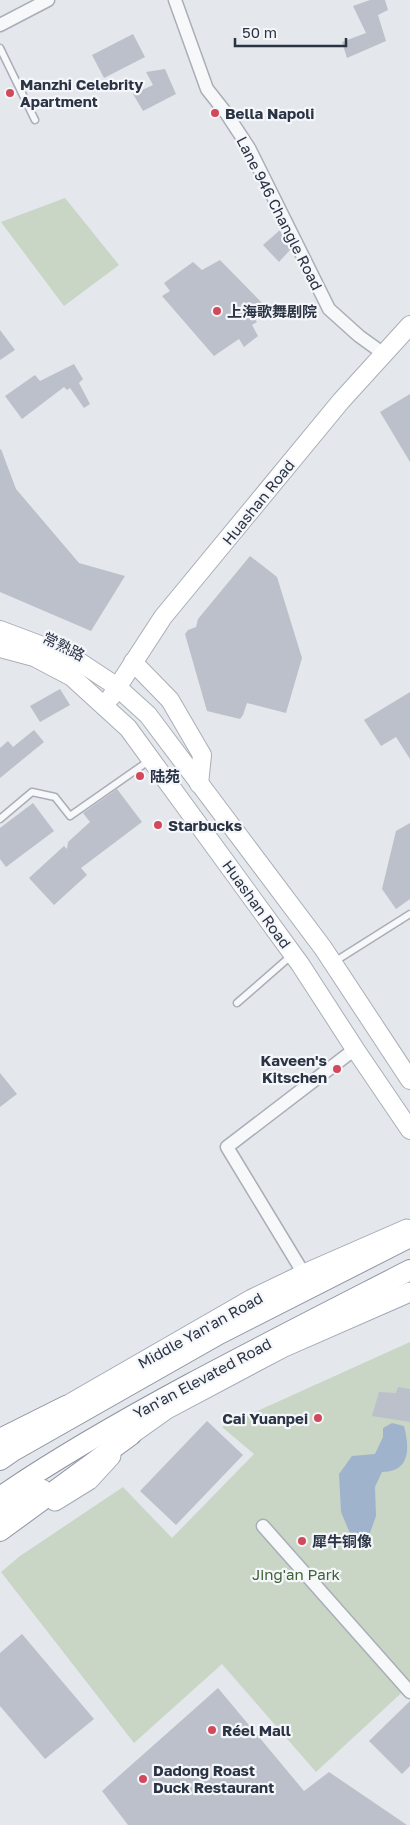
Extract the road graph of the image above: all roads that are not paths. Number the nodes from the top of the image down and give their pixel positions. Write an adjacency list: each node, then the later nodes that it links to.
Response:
1 (48, 0): 3 (street)
2 (175, 0): 7 (street, Lane 946 Changle Road)
3 (0, 25)
4 (0, 48): 5 (lane)
5 (35, 120)
6 (410, 325): 7 (main road, Huashan Road)
7 (384, 354): 11 (main road, Huashan Road)
8 (0, 618): 12 (main road, 常熟路)
9 (0, 630): 12 (main road)
10 (0, 648): 13 (main road, 常熟路)
11 (132, 662): 12 (main road, Huashan Road); 15 (main road)
12 (116, 686): 13 (main road, Huashan Road); 15 (main road, Huashan Road)
13 (105, 708): 14 (main road, Huashan Road)
14 (151, 759): 16 (lane); 18 (main road, Huashan Road)
15 (199, 784): 19 (main road, Huashan Road)
16 (0, 819)
17 (410, 914): 19 (lane)
18 (293, 955): 20 (lane); 21 (main road, Huashan Road)
19 (333, 963): 22 (main road, Huashan Road)
20 (237, 1003)
21 (355, 1049): 23 (main road, Huashan Road); 27 (street)
22 (410, 1080)
23 (410, 1130)
24 (410, 1227): 27 (main road, Middle Yan'an Road)
25 (410, 1237): 34 (highway, Yan'an Elevated Road)
26 (410, 1270): 35 (highway, Yan'an Elevated Road)
27 (304, 1274): 29 (main road, Middle Yan'an Road)
28 (410, 1292): 31 (main road)
29 (66, 1406): 30 (main road); 32 (highway); 33 (main road, Middle Yan'an Road)
30 (0, 1430)
31 (131, 1435): 36 (main road); 38 (highway); 39 (main road)
32 (0, 1439)
33 (0, 1453)
34 (0, 1460)
35 (0, 1497)
36 (0, 1518)
37 (263, 1526): 40 (street)
38 (0, 1531)
39 (0, 1535)
40 (410, 1692)

